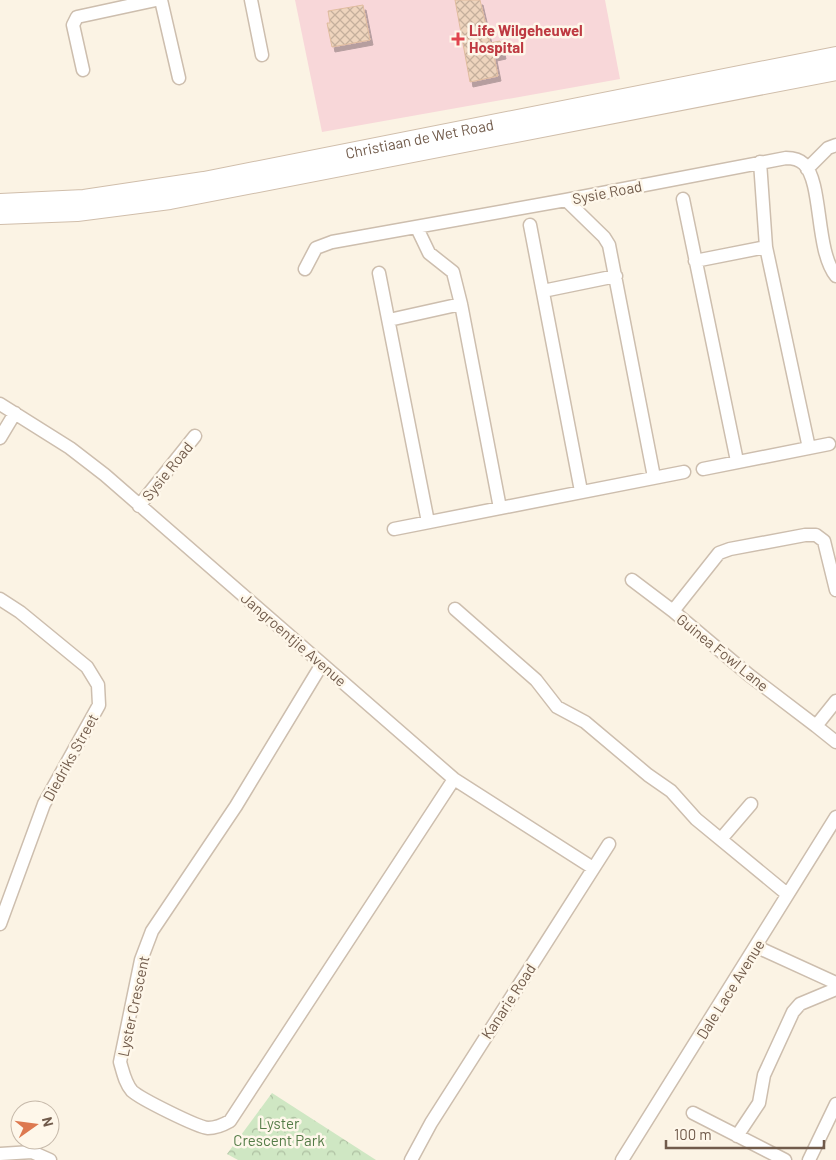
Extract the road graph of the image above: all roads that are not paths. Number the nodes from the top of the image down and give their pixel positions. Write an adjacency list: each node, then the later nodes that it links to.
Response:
1 (156, 0): 6 (street)
2 (161, 0): 8 (street)
3 (251, 0): 4 (street)
4 (262, 55)
5 (836, 56): 14 (main road, Christiaan de Wet Road)
6 (83, 70)
7 (836, 71): 15 (main road, Christiaan de Wet Road)
8 (179, 78)
9 (836, 145): 11 (street)
10 (760, 162): 11 (street, Sysie Road); 13 (street, Sysie Road); 18 (street)
11 (807, 169): 23 (street)
12 (683, 199): 19 (street)
13 (566, 200): 17 (street, Sysie Road); 22 (street)
14 (0, 203)
15 (0, 215)
16 (530, 224): 24 (street)
17 (417, 228): 20 (street, Sysie Road); 25 (street)
18 (766, 247): 19 (street); 32 (street)
19 (695, 261): 33 (street)
20 (305, 269)
21 (379, 273): 26 (street)
22 (616, 276): 24 (street); 36 (street)
23 (836, 276)
24 (542, 291): 37 (street)
25 (461, 304): 26 (street); 39 (street)
26 (389, 320): 40 (street)
27 (0, 404): 28 (street, Jangroentjie Avenue)
28 (15, 413): 30 (street); 38 (street, Jangroentjie Avenue)
29 (196, 436): 38 (street, Sysie Road)
30 (0, 438)
31 (829, 444): 32 (street)
32 (809, 448): 33 (street)
33 (737, 461): 34 (street)
34 (702, 468)
35 (684, 472): 36 (street)
36 (654, 477): 37 (street)
37 (581, 491): 39 (street)
38 (139, 506): 47 (street, Jangroentjie Avenue)
39 (500, 508): 40 (street)
40 (428, 522): 41 (street)
41 (394, 529)
42 (632, 580): 46 (street)
43 (836, 590): 46 (street, Guinea Fowl Lane)
44 (0, 599): 58 (street, Diedriks Street)
45 (455, 609): 54 (street)
46 (672, 612): 49 (street, Guinea Fowl Lane)
47 (322, 664): 51 (street, Jangroentjie Avenue); 51 (street, Lyster Crescent)
48 (836, 701): 49 (street)
49 (816, 726): 50 (street, Guinea Fowl Lane)
50 (836, 742)
51 (454, 779): 56 (street, Jangroentjie Avenue)
52 (751, 804): 54 (street)
53 (836, 817): 57 (street, Dale Lace Avenue)
54 (720, 839): 57 (street)
55 (609, 844): 56 (street, Kanarie Road)
56 (593, 868): 67 (street, Kanarie Road)
57 (787, 894): 59 (street, Dale Lace Avenue)
58 (0, 924)
59 (757, 946): 60 (street); 68 (street, Dale Lace Avenue)
60 (836, 982)
61 (836, 989): 64 (street)
62 (836, 1104): 70 (street)
63 (693, 1113): 64 (street)
64 (738, 1136): 69 (street)
65 (0, 1154): 66 (street)
66 (50, 1160)
67 (411, 1160)
68 (622, 1160)
69 (785, 1160)
70 (809, 1160)

